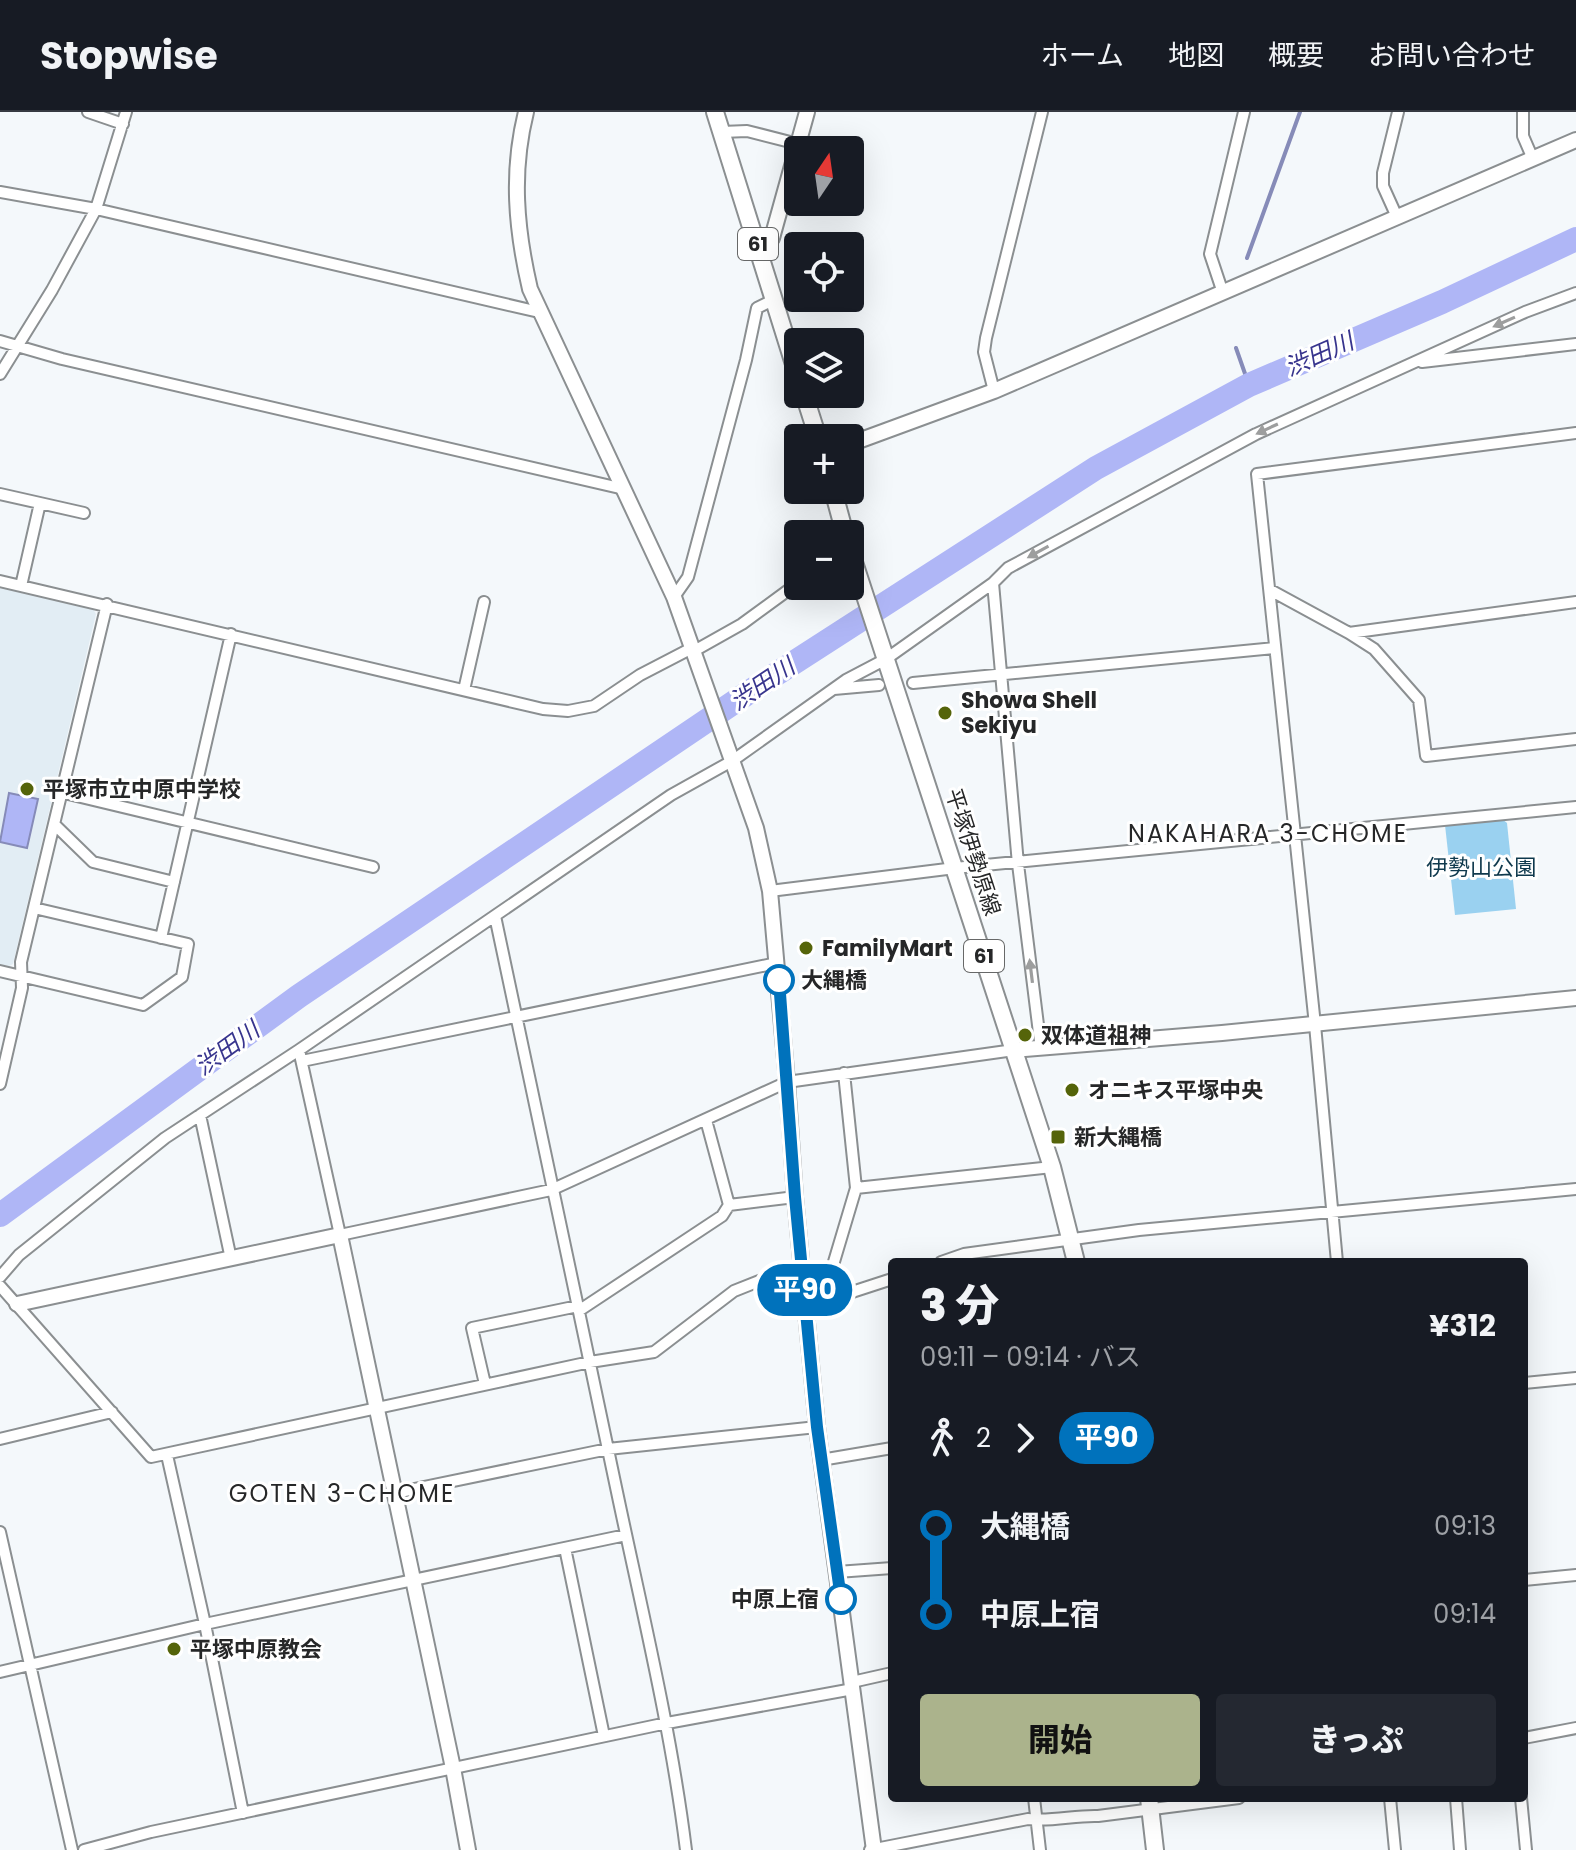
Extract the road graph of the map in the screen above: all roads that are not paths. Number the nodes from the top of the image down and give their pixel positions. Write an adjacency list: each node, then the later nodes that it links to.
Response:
1 (88, 112): 10 (street)
2 (126, 112): 10 (street)
3 (526, 112): 24 (street)
4 (715, 112): 11 (main road, 61)
5 (807, 112): 12 (street)
6 (1042, 112): 31 (street)
7 (1244, 112): 21 (street)
8 (1398, 112): 19 (street)
9 (1523, 112): 15 (street)
10 (123, 124): 18 (street)
11 (722, 132): 13 (street); 20 (main road, 61)
12 (800, 136)
13 (784, 140)
14 (1576, 140): 15 (street)
15 (1533, 159): 19 (street)
16 (0, 192): 18 (street)
17 (784, 195): 20 (street)
18 (96, 209): 24 (street); 28 (street)
19 (1397, 217): 21 (street)
20 (760, 250): 23 (main road, 61)
21 (1223, 293): 31 (street)
22 (1576, 293): 29 (street, one-way to 29)
23 (773, 300): 25 (main road, 61); 44 (street)
24 (539, 312): 34 (street)
25 (784, 334)
26 (0, 341): 28 (street)
27 (1576, 344): 29 (street)
28 (16, 346): 30 (street); 34 (street)
29 (1412, 363): 39 (street, one-way to 39)
30 (0, 374)
31 (994, 391): 33 (street)
32 (1576, 433): 41 (street)
33 (864, 439)
34 (624, 489): 44 (street)
35 (0, 494): 36 (street)
36 (40, 503): 37 (street); 40 (street)
37 (84, 513)
38 (0, 581): 40 (street)
39 (993, 583): 52 (street); 53 (street)
40 (21, 586): 47 (street)
41 (1270, 590): 48 (street); 50 (street)
42 (864, 592): 52 (main road, 平塚伊勢原線 / 61)
43 (784, 593): 51 (street)
44 (674, 597): 51 (street)
45 (484, 602): 56 (street)
46 (1576, 602): 48 (street)
47 (107, 604): 49 (street); 60 (street)
48 (1349, 633): 58 (street)
49 (231, 634): 56 (street); 62 (street)
50 (1274, 648): 53 (street); 64 (street)
51 (694, 652): 56 (street); 59 (street)
52 (885, 655): 57 (street); 67 (main road, 平塚伊勢原線 / 61)
53 (1000, 675): 54 (street); 65 (street)
54 (913, 683)
55 (879, 685): 57 (street)
56 (464, 690)
57 (832, 690): 59 (street)
58 (1576, 739)
59 (731, 757): 69 (street); 71 (street)
60 (60, 792): 62 (street); 63 (street)
61 (1576, 807): 64 (street)
62 (188, 822): 66 (street); 68 (street)
63 (54, 824): 68 (street); 70 (street)
64 (1294, 836): 65 (street); 78 (street)
65 (1018, 864): 67 (street); 79 (street, one-way to 65)
66 (373, 867)
67 (955, 868): 69 (street); 80 (main road, 平塚伊勢原線 / 61)
68 (174, 882): 72 (street)
69 (770, 891): 73 (street)
70 (34, 908): 72 (street); 75 (street)
71 (495, 916): 77 (street); 81 (street)
72 (161, 938): 75 (street)
73 (777, 963): 77 (street); 83 (street)
74 (0, 971): 75 (street)
75 (21, 976): 84 (street)
76 (1576, 998): 78 (street)
77 (516, 1016): 81 (street); 90 (street)
78 (1315, 1025): 79 (street); 93 (street)
79 (1041, 1049): 80 (street)
80 (1014, 1050): 82 (street); 87 (main road, 平塚伊勢原線 / 61)
81 (301, 1056): 85 (street); 94 (street)
82 (844, 1073): 83 (street); 88 (street)
83 (787, 1082): 86 (street); 91 (street)
84 (0, 1084)
85 (200, 1115): 99 (street); 101 (street)
86 (706, 1120): 90 (street); 92 (street)
87 (1052, 1167): 88 (street); 95 (main road, 平塚伊勢原線 / 61)
88 (856, 1188): 104 (street)
89 (1576, 1189): 93 (street)
90 (551, 1190): 94 (street); 107 (street)
91 (795, 1197): 92 (street); 100 (street)
92 (729, 1205): 107 (street)
93 (1333, 1213): 95 (street); 98 (street)
94 (340, 1235): 99 (street); 112 (street)
95 (1069, 1238): 96 (street); 97 (main road, 平塚伊勢原線 / 61)
96 (952, 1258)
97 (1075, 1258)
98 (1337, 1258)
99 (231, 1259): 105 (street)
100 (802, 1264): 106 (street); 108 (street)
101 (0, 1277)
102 (888, 1280): 104 (street)
103 (0, 1286): 105 (street)
104 (822, 1302): 106 (street)
105 (17, 1304): 113 (street)
106 (806, 1307): 114 (street)
107 (579, 1308): 108 (street); 111 (street)
108 (590, 1362): 111 (street); 116 (street)
109 (1576, 1378): 110 (street)
110 (1528, 1383)
111 (485, 1384): 112 (street)
112 (377, 1408): 118 (street); 120 (street)
113 (112, 1412): 115 (street); 118 (street)
114 (817, 1427): 116 (street); 119 (street)
115 (0, 1439)
116 (608, 1449): 120 (street); 122 (street)
117 (888, 1449): 119 (street)
118 (167, 1455): 129 (street)
119 (821, 1460): 125 (street)
120 (395, 1493): 128 (street)
121 (0, 1532): 130 (street)
122 (626, 1535): 123 (street); 134 (street)
123 (565, 1548): 128 (street); 136 (street)
124 (888, 1568): 125 (street)
125 (837, 1572): 133 (street)
126 (1576, 1575): 127 (street)
127 (1528, 1580)
128 (413, 1581): 129 (street); 138 (street)
129 (205, 1624): 130 (street); 145 (street)
130 (30, 1664): 131 (street); 147 (street)
131 (0, 1672)
132 (888, 1674): 133 (street)
133 (852, 1686): 134 (street); 151 (street)
134 (667, 1723): 136 (street); 150 (street)
135 (1576, 1728): 137 (street)
136 (604, 1736): 138 (street)
137 (1528, 1737)
138 (453, 1768): 145 (street); 149 (street)
139 (1035, 1802): 146 (street)
140 (1180, 1802): 144 (street)
141 (1390, 1802): 154 (street)
142 (1456, 1802): 155 (street)
143 (1521, 1802): 156 (street)
144 (1150, 1804): 146 (street); 153 (main road)
145 (243, 1813): 148 (street)
146 (1038, 1820): 151 (street); 152 (street)
147 (72, 1850)
148 (84, 1850)
149 (468, 1850)
150 (686, 1850)
151 (873, 1850)
152 (1040, 1850)
153 (1155, 1850)
154 (1395, 1850)
155 (1460, 1850)
156 (1526, 1850)

